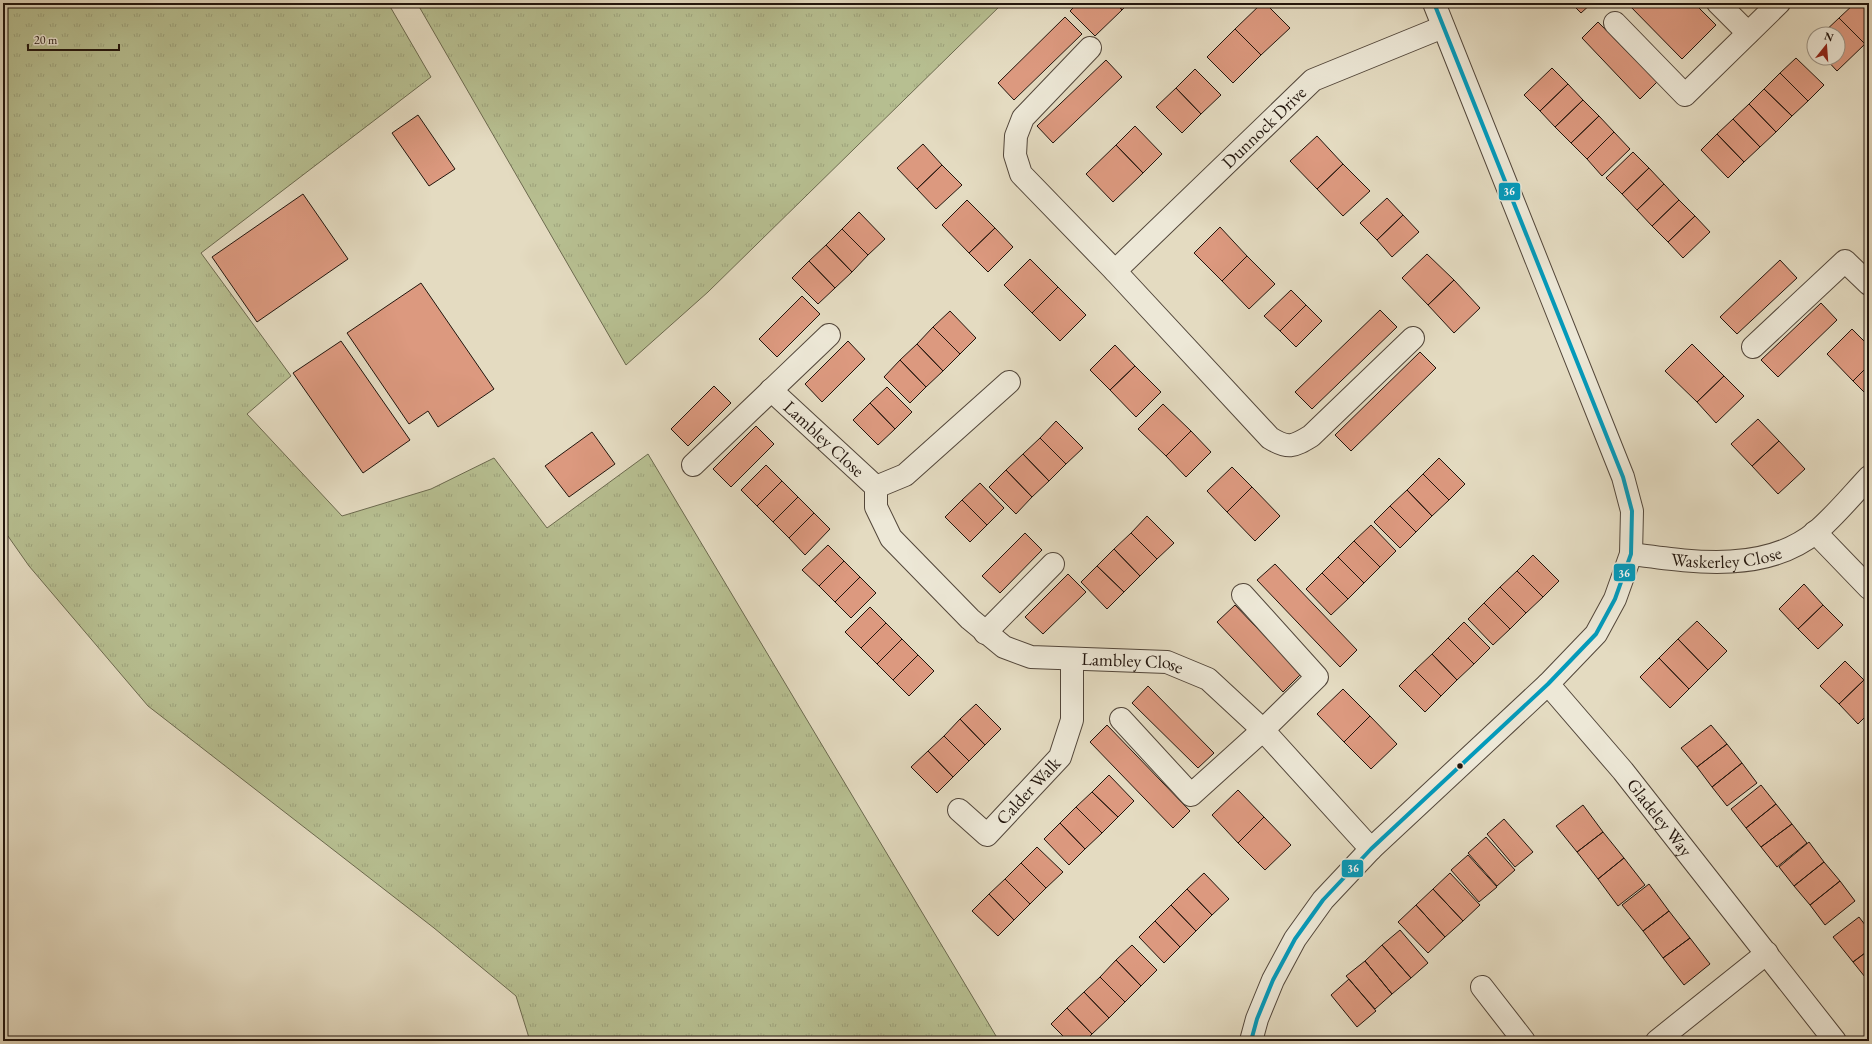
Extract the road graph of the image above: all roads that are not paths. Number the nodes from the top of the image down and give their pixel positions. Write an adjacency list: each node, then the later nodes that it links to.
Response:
1 (1434, 3): 5 (street)
2 (1718, 3): 6 (street)
3 (1779, 3): 6 (street)
4 (1615, 23): 6 (street)
5 (1443, 27): 8 (street, Dunnock Drive); 19 (street)
6 (1748, 33)
7 (1090, 48): 8 (street)
8 (1115, 271): 11 (street)
9 (1869, 284): 12 (street)
10 (829, 335): 14 (street, Lambley Close)
11 (1413, 338)
12 (1753, 347)
13 (1009, 382): 17 (street, Lambley Close)
14 (771, 390): 15 (street, Lambley Close); 17 (street, Lambley Close)
15 (693, 465)
16 (1869, 477): 18 (street, Waskerley Close)
17 (876, 487): 23 (street, Lambley Close)
18 (1816, 532): 19 (street, Waskerley Close); 21 (street)
19 (1631, 554): 25 (street)
20 (1053, 564): 23 (street)
21 (1869, 588)
22 (1243, 595): 27 (street)
23 (985, 633): 24 (street, Lambley Close)
24 (1072, 659): 27 (street, Lambley Close); 28 (street, Calder Walk)
25 (1548, 684): 29 (street); 30 (street, Gladeley Way)
26 (1121, 719): 27 (street)
27 (1263, 730): 29 (street, Lambley Close)
28 (959, 810)
29 (1371, 849): 32 (street)
30 (1767, 954): 34 (street); 35 (street, Gladeley Way)
31 (1482, 987): 33 (street)
32 (1251, 1041)
33 (1524, 1041)
34 (1656, 1041)
35 (1835, 1041)

